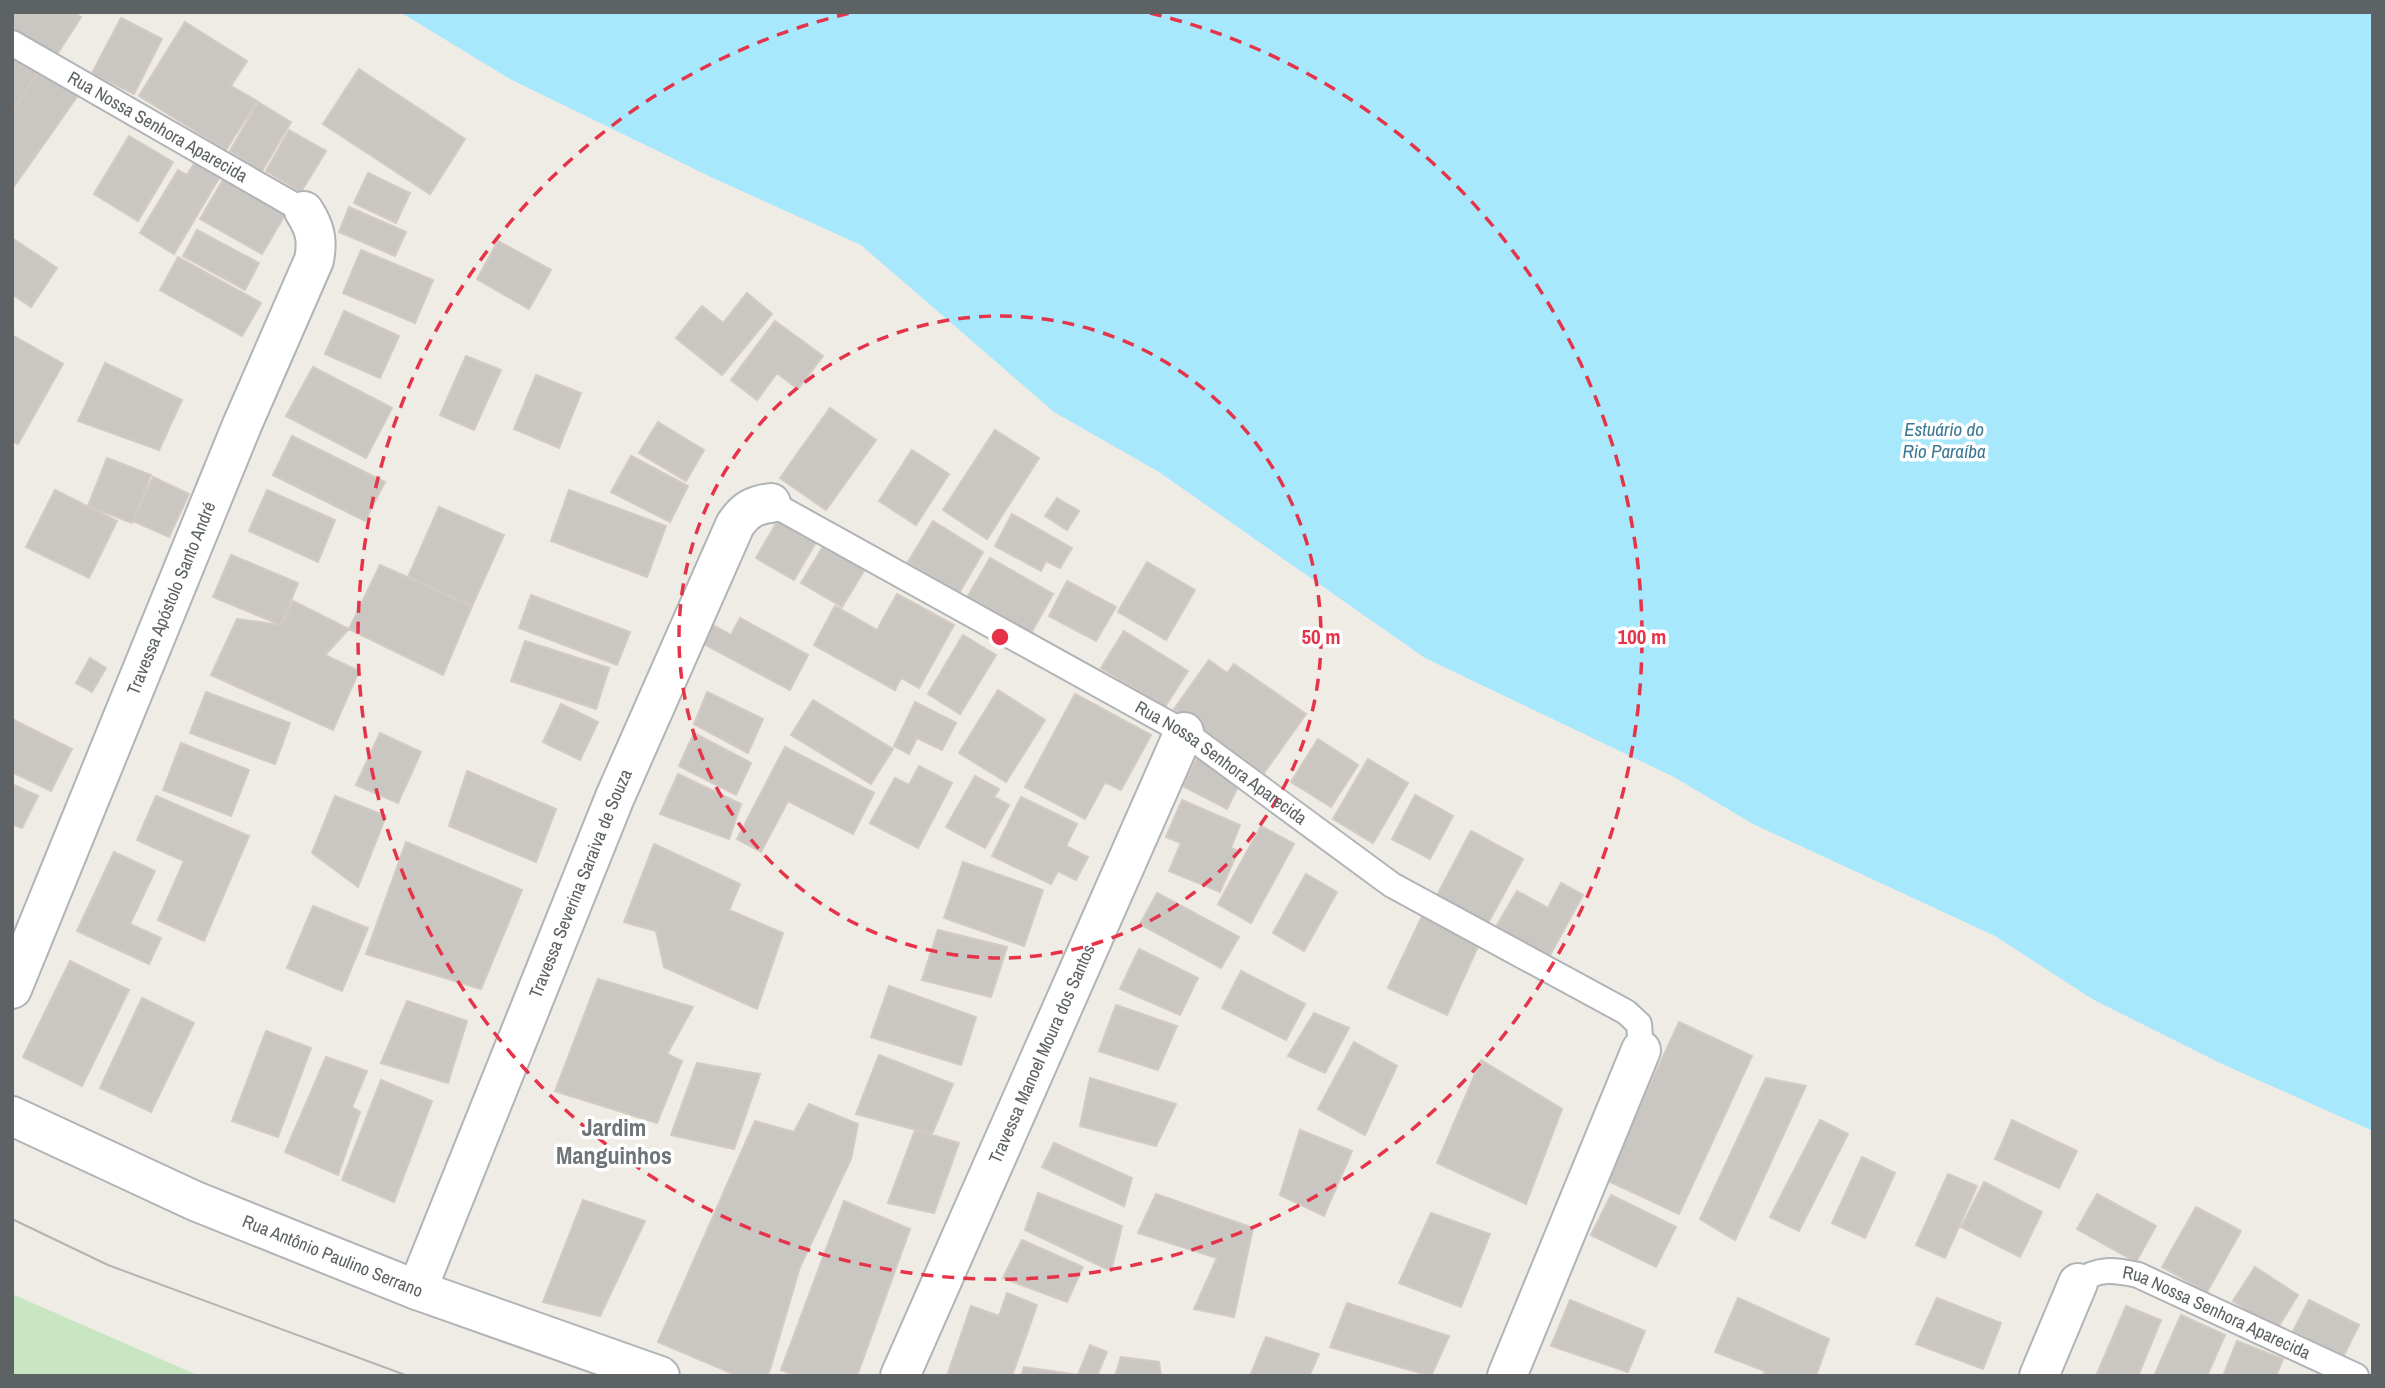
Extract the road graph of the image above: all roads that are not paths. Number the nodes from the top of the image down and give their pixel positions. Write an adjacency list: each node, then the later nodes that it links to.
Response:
1 (12, 43): 2 (lane, Rua Nossa Senhora Aparecida)
2 (304, 211): 5 (street, Travessa Apóstolo Santo André)
3 (771, 503): 4 (lane, Rua Nossa Senhora Aparecida); 9 (street, Travessa Severina Saraiva de Souza)
4 (1184, 732): 6 (lane, Rua Nossa Senhora Aparecida); 11 (street, Travessa Manoel Moura dos Santos)
5 (12, 989)
6 (1641, 1050): 12 (street)
7 (12, 1116): 9 (street, Rua Antônio Paulino Serrano)
8 (2078, 1283): 13 (street); 14 (lane, Rua Nossa Senhora Aparecida)
9 (417, 1290): 10 (street, Rua Antônio Paulino Serrano)
10 (660, 1376)
11 (900, 1376)
12 (1507, 1376)
13 (2039, 1376)
14 (2356, 1376)

